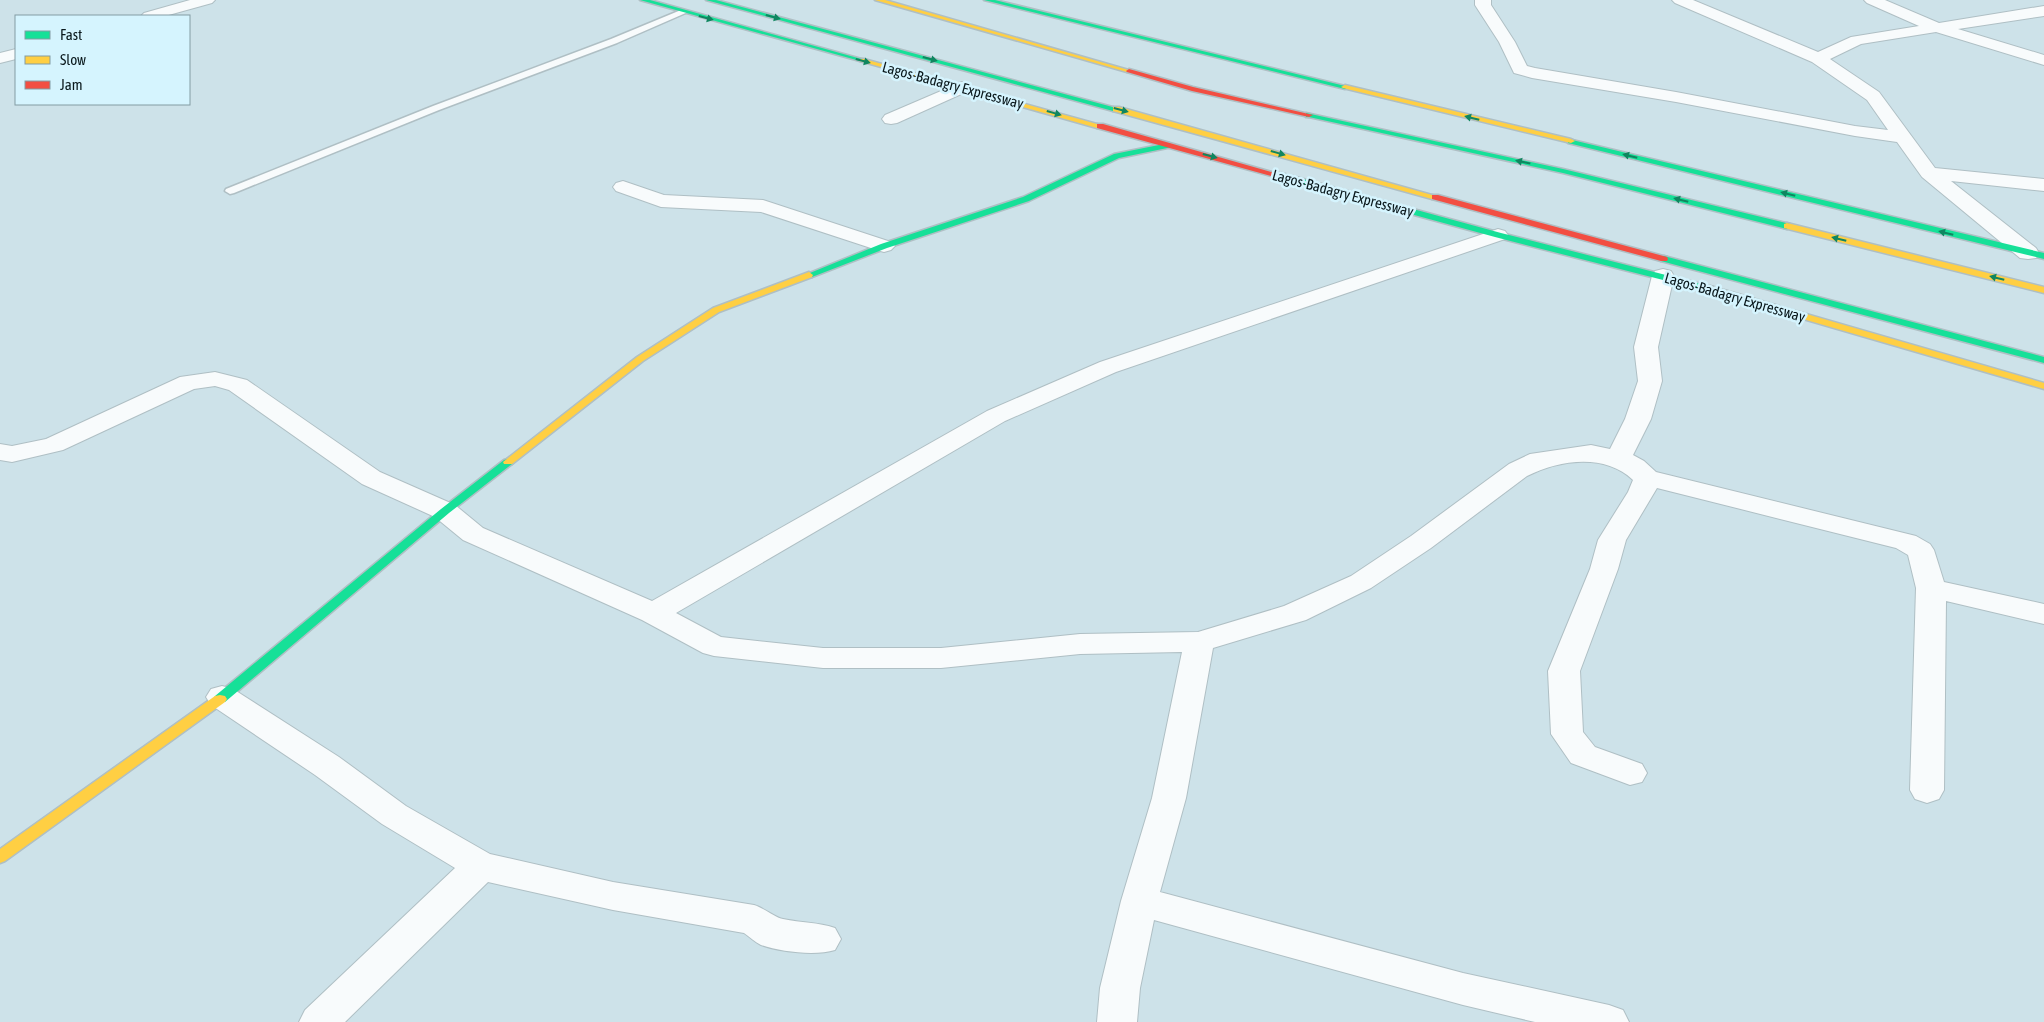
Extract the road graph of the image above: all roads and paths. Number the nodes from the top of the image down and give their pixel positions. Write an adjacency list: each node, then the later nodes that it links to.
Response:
1 (207, 0): 11 (street)
2 (642, 0): 10 (main road, Lagos-Badagry Expressway)
3 (709, 0): 32 (main road, Lagos-Badagry Expressway, one-way to 32)
4 (878, 0): 31 (main road, one-way to 4)
5 (987, 0): 29 (main road, one-way to 5)
6 (1482, 0): 20 (street)
7 (1680, 0): 15 (street)
8 (1872, 0): 12 (street)
9 (2044, 11): 12 (street)
10 (684, 12): 17 (main road, Lagos-Badagry Expressway, one-way to 17); 26 (lane)
11 (153, 15)
12 (1938, 28): 15 (street); 16 (street)
13 (15, 54): 14 (street)
14 (0, 58)
15 (1818, 58): 20 (street)
16 (2044, 60)
17 (962, 88): 18 (street); 19 (main road, Lagos-Badagry Expressway, one-way to 19)
18 (891, 119)
19 (1121, 132): 21 (main road, Lagos-Badagry Expressway); 22 (main road)
20 (1902, 137): 23 (street)
21 (1169, 145): 22 (main road); 27 (main road, Lagos-Badagry Expressway, one-way to 27)
22 (1117, 156): 28 (main road)
23 (1929, 173): 24 (street); 29 (street)
24 (2044, 185)
25 (623, 187): 28 (street)
26 (230, 191)
27 (1498, 235): 30 (main road, Lagos-Badagry Expressway); 39 (street)
28 (884, 246): 37 (main road)
29 (2036, 254)
30 (1663, 276): 33 (main road, Lagos-Badagry Expressway); 35 (street)
31 (2044, 290)
32 (2044, 360)
33 (2044, 386)
34 (0, 452): 37 (street)
35 (1618, 458): 36 (street); 41 (street)
36 (1647, 478): 38 (street); 43 (street)
37 (445, 511): 39 (street); 42 (main road)
38 (1931, 588): 40 (street); 44 (street)
39 (653, 613): 41 (street)
40 (2044, 614)
41 (1199, 642): 47 (street)
42 (222, 697): 45 (main road); 46 (street)
43 (1630, 773)
44 (1927, 790)
45 (6, 844)
46 (481, 866): 48 (street); 49 (street)
47 (1139, 901): 50 (street); 51 (street)
48 (822, 939)
49 (319, 1022)
50 (1117, 1022)
51 (1609, 1022)

